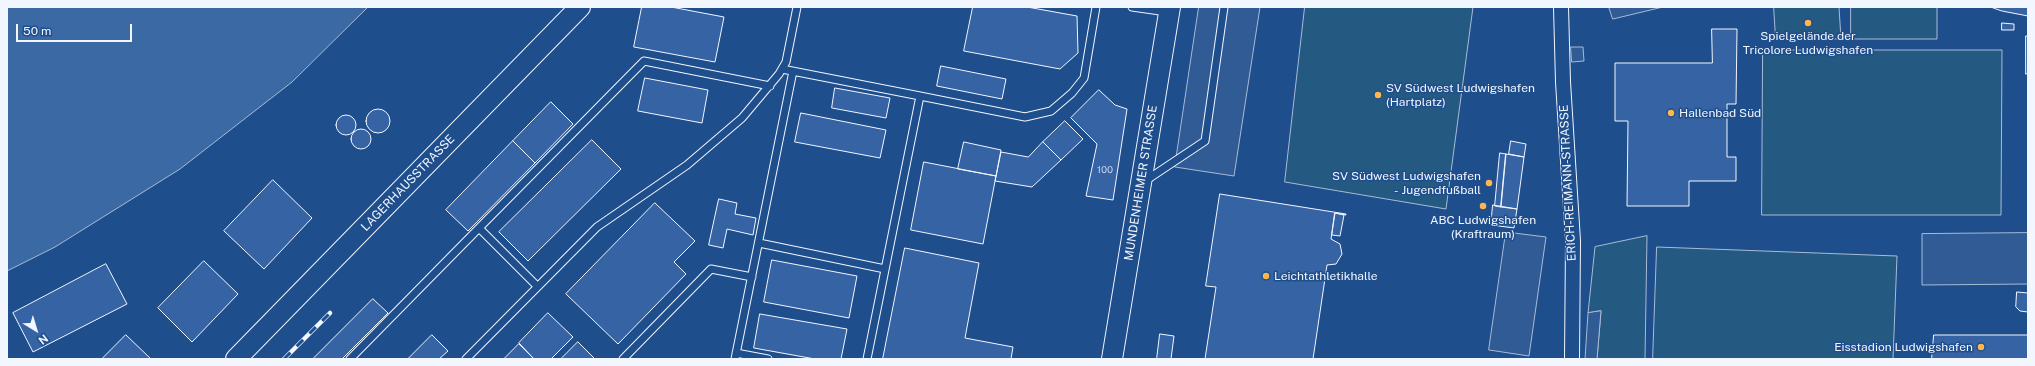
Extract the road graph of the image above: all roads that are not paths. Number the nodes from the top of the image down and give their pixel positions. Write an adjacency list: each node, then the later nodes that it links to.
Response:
1 (580, 7): 19 (street, LAGERHAUSSTRASSE)
2 (798, 7): 8 (lane)
3 (1096, 7): 11 (lane)
4 (1132, 7): 7 (lane)
5 (1224, 7): 12 (lane)
6 (1561, 7): 26 (street, ERICH-REIMANN-STRASSE)
7 (1170, 10): 12 (street, MUNDENHEIMER STRASSE)
8 (782, 69): 9 (lane); 10 (lane)
9 (794, 71): 11 (lane); 14 (lane)
10 (770, 86): 13 (lane); 17 (lane)
11 (920, 96): 15 (lane)
12 (1141, 183): 25 (street, MUNDENHEIMER STRASSE)
13 (479, 228): 17 (lane); 20 (lane)
14 (758, 243): 15 (lane); 16 (lane)
15 (885, 268): 24 (lane)
16 (752, 277): 18 (lane); 22 (lane)
17 (537, 286): 21 (lane)
18 (736, 356): 23 (lane)
19 (236, 359)
20 (350, 359)
21 (466, 359)
22 (623, 359)
23 (768, 359)
24 (867, 359)
25 (1112, 359)
26 (1572, 359)

